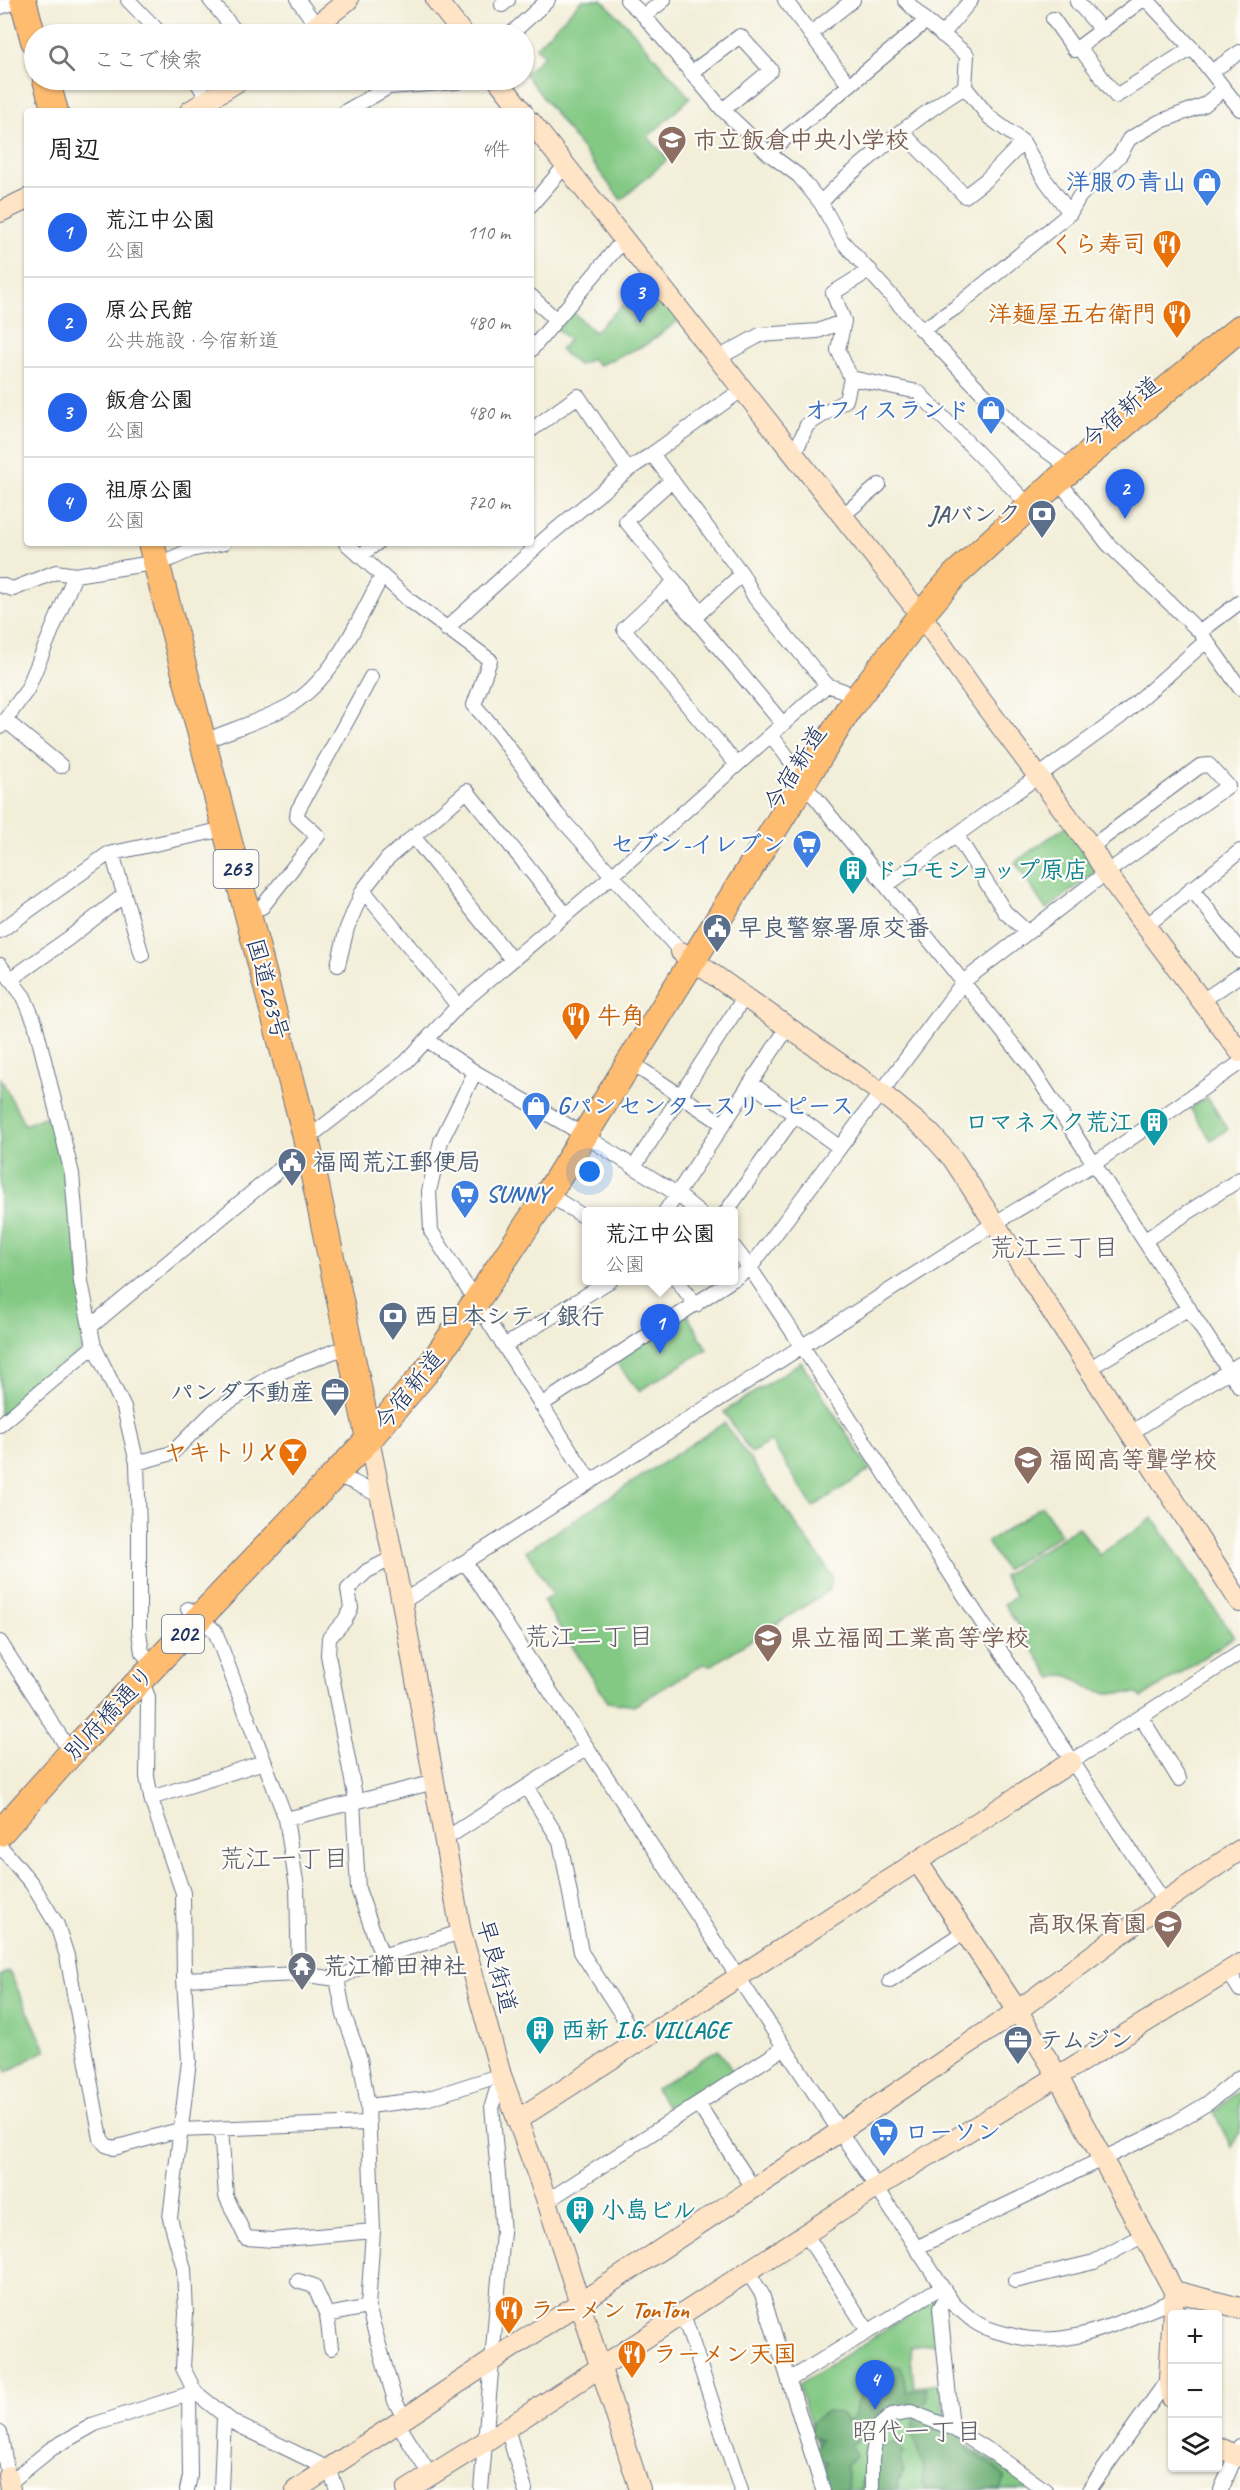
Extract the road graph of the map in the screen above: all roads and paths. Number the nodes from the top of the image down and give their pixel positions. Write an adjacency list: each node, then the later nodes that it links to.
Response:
1 (23, 0): 17 (street); 21 (highway)
2 (128, 0): 22 (street)
3 (210, 0): 23 (street)
4 (298, 0): 24 (street)
5 (436, 0): 26 (street)
6 (548, 0): 27 (street)
7 (627, 0): 18 (street)
8 (664, 0): 18 (street)
9 (785, 0): 29 (street)
10 (853, 0): 29 (street)
11 (905, 0): 20 (street)
12 (971, 0): 30 (street)
13 (1142, 0): 28 (street)
14 (1147, 0): 32 (street)
15 (349, 1): 25 (street)
16 (1077, 2): 28 (street)
17 (0, 8)
18 (644, 16): 35 (street)
19 (1053, 19): 31 (street)
20 (926, 21): 30 (street); 36 (street)
21 (29, 24)
22 (151, 24)
23 (230, 24)
24 (309, 24)
25 (322, 24)
26 (455, 24)
27 (522, 24)
28 (1103, 31): 31 (street)
29 (810, 33): 36 (street)
30 (942, 35): 37 (street)
31 (1079, 47): 32 (street)
32 (1191, 48): 34 (street)
33 (1240, 52): 34 (street)
34 (1211, 72): 38 (street)
35 (691, 73): 50 (street); 50 (street)
36 (849, 85): 54 (street)
37 (965, 87): 52 (street); 53 (street)
38 (1224, 88): 49 (street); 60 (street)
39 (49, 90): 46 (highway)
40 (201, 90): 45 (street)
41 (229, 90): 45 (street)
42 (237, 90): 45 (street)
43 (384, 90): 47 (street)
44 (504, 90): 48 (street)
45 (210, 107)
46 (54, 108)
47 (351, 108)
48 (515, 108)
49 (1240, 109)
50 (723, 110): 54 (street)
51 (534, 126): 55 (street)
52 (901, 131): 53 (street); 58 (street)
53 (1023, 142): 60 (street)
54 (768, 153): 58 (street)
55 (565, 166): 57 (street); 61 (street)
56 (24, 200): 59 (street)
57 (534, 201)
58 (821, 203): 62 (street)
59 (0, 212)
60 (1070, 213): 68 (street)
61 (624, 239): 65 (street); 70 (street)
62 (870, 270): 66 (street); 68 (street)
63 (534, 300): 65 (street)
64 (1240, 312): 77 (highway, 今宿新道 / 202)
65 (556, 320): 69 (street)
66 (844, 321): 70 (street); 71 (street)
67 (1240, 328): 77 (highway, 今宿新道 / 202)
68 (922, 330): 77 (street)
69 (534, 346)
70 (718, 358): 72 (street)
71 (851, 378): 75 (street); 80 (street)
72 (743, 389): 74 (street); 75 (street)
73 (534, 428): 76 (street)
74 (652, 454): 76 (street); 78 (street)
75 (794, 455): 81 (street)
76 (628, 470): 95 (street)
77 (1060, 471): 80 (highway, 今宿新道 / 202); 93 (highway, 今宿新道 / 202); 96 (street)
78 (672, 480): 87 (street); 91 (street)
79 (879, 485): 81 (street)
80 (1021, 497): 93 (highway, 今宿新道 / 202)
81 (842, 516): 93 (street)
82 (210, 546): 85 (street)
83 (350, 546): 86 (street)
84 (373, 546): 86 (street)
85 (153, 553): 88 (street); 103 (highway, 国道263号 / 263)
86 (361, 555): 89 (street)
87 (742, 574): 94 (street); 98 (street)
88 (75, 575): 90 (street); 100 (street)
89 (382, 576): 95 (street); 103 (street)
90 (0, 585)
91 (671, 585): 94 (street); 104 (street)
92 (1240, 602): 96 (street)
93 (916, 609): 98 (highway, 今宿新道 / 202); 106 (highway, 今宿新道 / 202); 107 (street)
94 (698, 615): 101 (street)
95 (446, 629): 115 (street)
96 (1203, 637): 99 (street); 107 (street)
97 (371, 677): 120 (street)
98 (835, 688): 101 (street); 106 (highway, 今宿新道 / 202)
99 (1240, 688)
100 (3, 723): 105 (street)
101 (783, 724): 102 (street)
102 (771, 735): 104 (street); 106 (street)
103 (201, 740): 108 (highway, 国道263号 / 263)
104 (737, 765): 115 (street)
105 (61, 766)
106 (798, 776): 116 (street); 127 (highway, 今宿新道 / 202)
107 (1040, 776): 110 (street); 111 (street)
108 (225, 829): 112 (street); 120 (highway, 国道263号 / 263)
109 (413, 836): 118 (street); 121 (street); 128 (street)
110 (957, 837): 116 (street); 124 (street)
111 (1091, 847): 114 (street); 114 (street)
112 (112, 853): 119 (street); 123 (street)
113 (1239, 853): 117 (street)
114 (1106, 873): 122 (street); 124 (street)
115 (614, 875): 121 (street); 127 (street)
116 (887, 885): 133 (street)
117 (1191, 888): 122 (street); 125 (street)
118 (363, 890): 130 (street); 136 (street)
119 (124, 895): 126 (street); 132 (street)
120 (248, 912): 149 (highway, 国道263号 / 263)
121 (566, 915): 128 (street)
122 (1146, 926): 135 (street)
123 (0, 931)
124 (1027, 932): 133 (street)
125 (1240, 951)
126 (142, 955)
127 (688, 957): 134 (street); 140 (highway, 今宿新道 / 202); 148 (highway, 今宿新道 / 202)
128 (512, 960): 136 (street)
129 (0, 965): 132 (street)
130 (338, 965)
131 (1240, 975): 135 (street)
132 (11, 979): 171 (street)
133 (964, 981): 144 (street); 151 (street)
134 (744, 996): 137 (street); 145 (street)
135 (1202, 1001): 139 (street)
136 (458, 1006): 138 (street)
137 (788, 1027): 143 (street); 144 (street)
138 (427, 1040): 142 (street); 149 (street)
139 (1240, 1052)
140 (630, 1062): 145 (street); 148 (highway, 今宿新道 / 202)
141 (1240, 1063): 151 (street)
142 (475, 1072): 148 (street); 168 (street)
143 (750, 1083): 146 (street); 147 (street)
144 (880, 1092): 150 (street); 160 (street)
145 (680, 1095): 147 (street); 152 (street)
146 (795, 1115): 150 (street); 158 (street)
147 (723, 1124): 155 (street)
148 (578, 1132): 152 (street); 154 (highway, 今宿新道 / 202); 168 (highway, 今宿新道 / 202)
149 (308, 1144): 171 (street); 175 (highway, 国道263号 / 263)
150 (839, 1147): 163 (street)
151 (1095, 1163): 160 (street); 161 (street)
152 (634, 1167): 155 (street)
153 (1240, 1179): 161 (street)
154 (548, 1194): 159 (street); 168 (highway, 今宿新道 / 202)
155 (676, 1194): 156 (street); 157 (street)
156 (668, 1207)
157 (693, 1207)
158 (730, 1207)
159 (582, 1215)
160 (995, 1223): 174 (street); 177 (street)
161 (1145, 1240): 170 (street)
162 (738, 1252): 163 (street)
163 (750, 1268): 164 (street); 174 (street)
164 (738, 1276)
165 (604, 1285): 173 (street)
166 (680, 1285): 169 (street)
167 (726, 1285): 169 (street)
168 (473, 1299): 173 (street); 181 (highway, 今宿新道 / 202)
169 (696, 1305): 179 (street)
170 (1189, 1308): 176 (street); 177 (street)
171 (90, 1327): 172 (street)
172 (94, 1346): 180 (street); 183 (street)
173 (504, 1346): 179 (street)
174 (802, 1346): 185 (street); 199 (street)
175 (351, 1348): 181 (highway, 国道263号 / 263); 183 (street)
176 (1235, 1367): 178 (street); 182 (street)
177 (1090, 1368): 182 (street)
178 (1240, 1387)
179 (541, 1405): 185 (street)
180 (0, 1425)
181 (368, 1432): 184 (highway, 別府橋通り / 202); 186 (street, 早良街道); 191 (highway, 別府橋通り / 202)
182 (1132, 1432): 190 (street)
183 (137, 1463): 194 (street)
184 (334, 1475): 186 (street); 191 (highway, 別府橋通り / 202)
185 (590, 1481): 188 (street)
186 (380, 1496): 187 (street, 早良街道)
187 (393, 1558): 189 (street, 早良街道); 204 (street)
188 (465, 1562): 189 (street); 197 (street)
189 (402, 1602): 201 (street, 早良街道)
190 (1240, 1602)
191 (193, 1614): 194 (highway, 別府橋通り / 202); 198 (street)
192 (0, 1642): 196 (street)
193 (1240, 1653): 195 (street)
194 (143, 1667): 196 (highway, 別府橋通り / 202); 203 (street)
195 (1141, 1717): 199 (street); 200 (street)
196 (67, 1748): 205 (highway, 別府橋通り / 202); 207 (highway, 別府橋通り / 202)
197 (588, 1748): 202 (street); 218 (street)
198 (264, 1762): 203 (street); 206 (street)
199 (1071, 1762): 211 (street); 212 (street)
200 (1179, 1779)
201 (435, 1782): 204 (street); 208 (street, 早良街道)
202 (527, 1788): 208 (street); 224 (street)
203 (151, 1798): 219 (street)
204 (354, 1801): 206 (street); 215 (street)
205 (0, 1813)
206 (286, 1819): 217 (street)
207 (0, 1833)
208 (445, 1839): 213 (street, 早良街道)
209 (0, 1846): 234 (street)
210 (1240, 1850): 212 (street)
211 (917, 1861): 214 (street); 218 (street)
212 (1164, 1902): 223 (street)
213 (460, 1932): 215 (street); 228 (street, 早良街道)
214 (964, 1932): 221 (street); 223 (street)
215 (382, 1956): 220 (street)
216 (1234, 1968): 222 (street); 226 (street)
217 (299, 1974): 219 (street); 220 (street)
218 (738, 1977): 224 (street); 225 (street)
219 (183, 1978): 234 (street)
220 (337, 1979): 230 (street)
221 (890, 1981)
222 (1240, 1990)
223 (1017, 2011): 226 (street); 235 (street)
224 (639, 2041): 231 (street)
225 (784, 2048): 229 (street); 235 (street)
226 (1057, 2075): 236 (street); 237 (street)
227 (1240, 2077): 236 (street)
228 (502, 2080): 230 (street); 231 (street, 早良街道); 256 (street)
229 (698, 2104): 238 (street); 239 (street)
230 (368, 2106): 232 (street)
231 (517, 2120): 239 (street, 早良街道)
232 (368, 2123): 233 (street); 240 (street)
233 (221, 2129): 234 (street); 240 (street)
234 (179, 2130): 261 (street)
235 (839, 2132): 237 (street); 238 (street)
236 (1104, 2160): 242 (street); 243 (street)
237 (876, 2188): 241 (street); 243 (street)
238 (754, 2189): 249 (street)
239 (547, 2201): 249 (street, 早良街道)
240 (373, 2231): 250 (street)
241 (805, 2233): 244 (street); 254 (street)
242 (1144, 2235): 246 (street); 248 (street)
243 (916, 2248): 247 (street)
244 (747, 2271): 252 (street); 260 (street)
245 (298, 2281): 253 (street)
246 (1015, 2281)
247 (944, 2292): 248 (street); 254 (street); 265 (street)
248 (1173, 2296): 251 (street); 257 (street)
249 (580, 2305): 256 (street); 258 (street, 早良街道)
250 (368, 2307): 253 (street); 263 (street)
251 (1240, 2308)
252 (683, 2314): 258 (street); 281 (street)
253 (327, 2315): 255 (street)
254 (868, 2331): 260 (street)
255 (331, 2348)
256 (492, 2362): 263 (street); 267 (street)
257 (1170, 2364)
258 (601, 2366): 264 (street); 280 (street, 早良街道)
259 (1168, 2379): 285 (street)
260 (789, 2380): 282 (street)
261 (192, 2392): 262 (street); 272 (street); 273 (street)
262 (224, 2416): 270 (street); 274 (street)
263 (402, 2422): 270 (street); 271 (street)
264 (507, 2428): 267 (street); 279 (street)
265 (952, 2428): 283 (street); 284 (street)
266 (0, 2432): 272 (street)
267 (485, 2440): 271 (street); 278 (street)
268 (1222, 2447): 269 (street)
269 (1239, 2453): 286 (street)
270 (329, 2469): 275 (street); 276 (street)
271 (430, 2475): 277 (street)
272 (9, 2483)
273 (187, 2490)
274 (221, 2490)
275 (296, 2490)
276 (337, 2490)
277 (407, 2490)
278 (481, 2490)
279 (525, 2490)
280 (640, 2490)
281 (741, 2490)
282 (823, 2490)
283 (872, 2490)
284 (1045, 2490)
285 (1089, 2490)
286 (1221, 2490)

